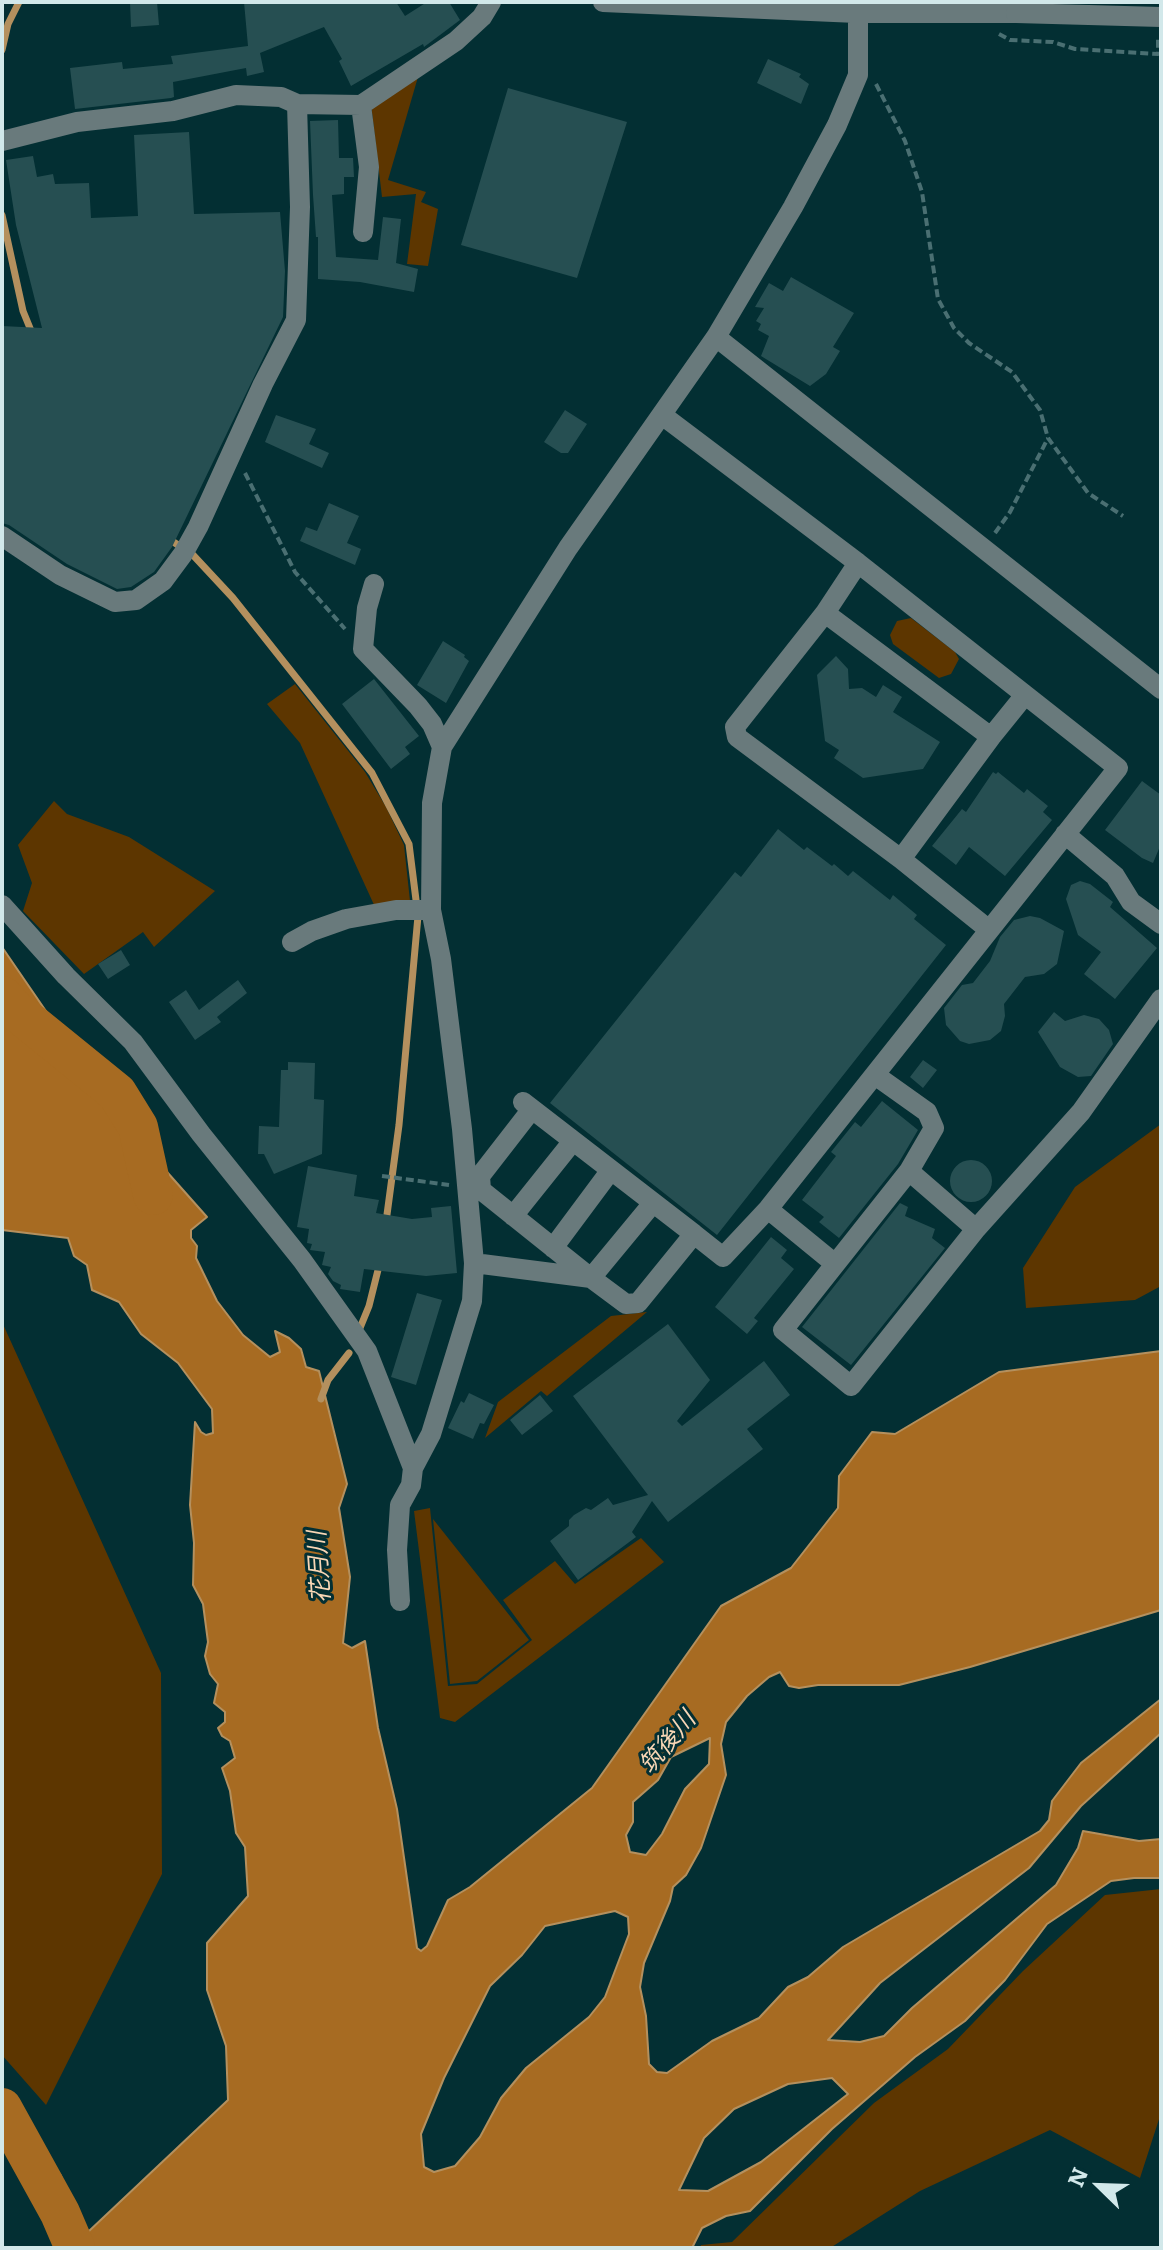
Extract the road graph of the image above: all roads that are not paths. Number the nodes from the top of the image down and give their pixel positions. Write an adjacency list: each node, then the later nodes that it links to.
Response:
1 (491, 2): 6 (street)
2 (603, 2): 3 (street)
3 (858, 7): 4 (street, bridge); 9 (street)
4 (1161, 17)
5 (297, 104): 6 (street); 7 (street); 11 (street)
6 (361, 105): 8 (street)
7 (2, 141)
8 (363, 232)
9 (716, 337): 10 (street); 15 (street)
10 (662, 415): 12 (street); 18 (street)
11 (2, 536)
12 (858, 563): 14 (street); 16 (street)
13 (374, 584): 18 (street)
14 (825, 613): 17 (street); 20 (street)
15 (1161, 689)
16 (1025, 695): 17 (street); 19 (street)
17 (991, 737): 20 (street)
18 (442, 747): 22 (street)
19 (1065, 834): 23 (street); 24 (street)
20 (901, 859): 24 (street)
21 (2, 905): 40 (street)
22 (423, 909): 25 (street); 37 (street)
23 (1161, 924)
24 (988, 929): 27 (street)
25 (292, 942)
26 (1161, 999): 34 (street)
27 (875, 1075): 30 (street); 32 (street)
28 (573, 1141): 29 (street); 33 (street); 33 (street)
29 (611, 1170): 31 (street); 36 (street)
30 (909, 1171): 34 (street); 38 (street)
31 (653, 1203): 35 (street); 39 (street)
32 (768, 1209): 35 (street); 38 (street)
33 (513, 1216): 36 (street)
34 (976, 1229): 38 (street)
35 (694, 1234): 39 (street)
36 (553, 1248): 39 (street)
37 (474, 1263): 39 (street); 40 (street)
38 (834, 1263)
39 (591, 1278)
40 (413, 1468): 41 (street)
41 (400, 1601)

